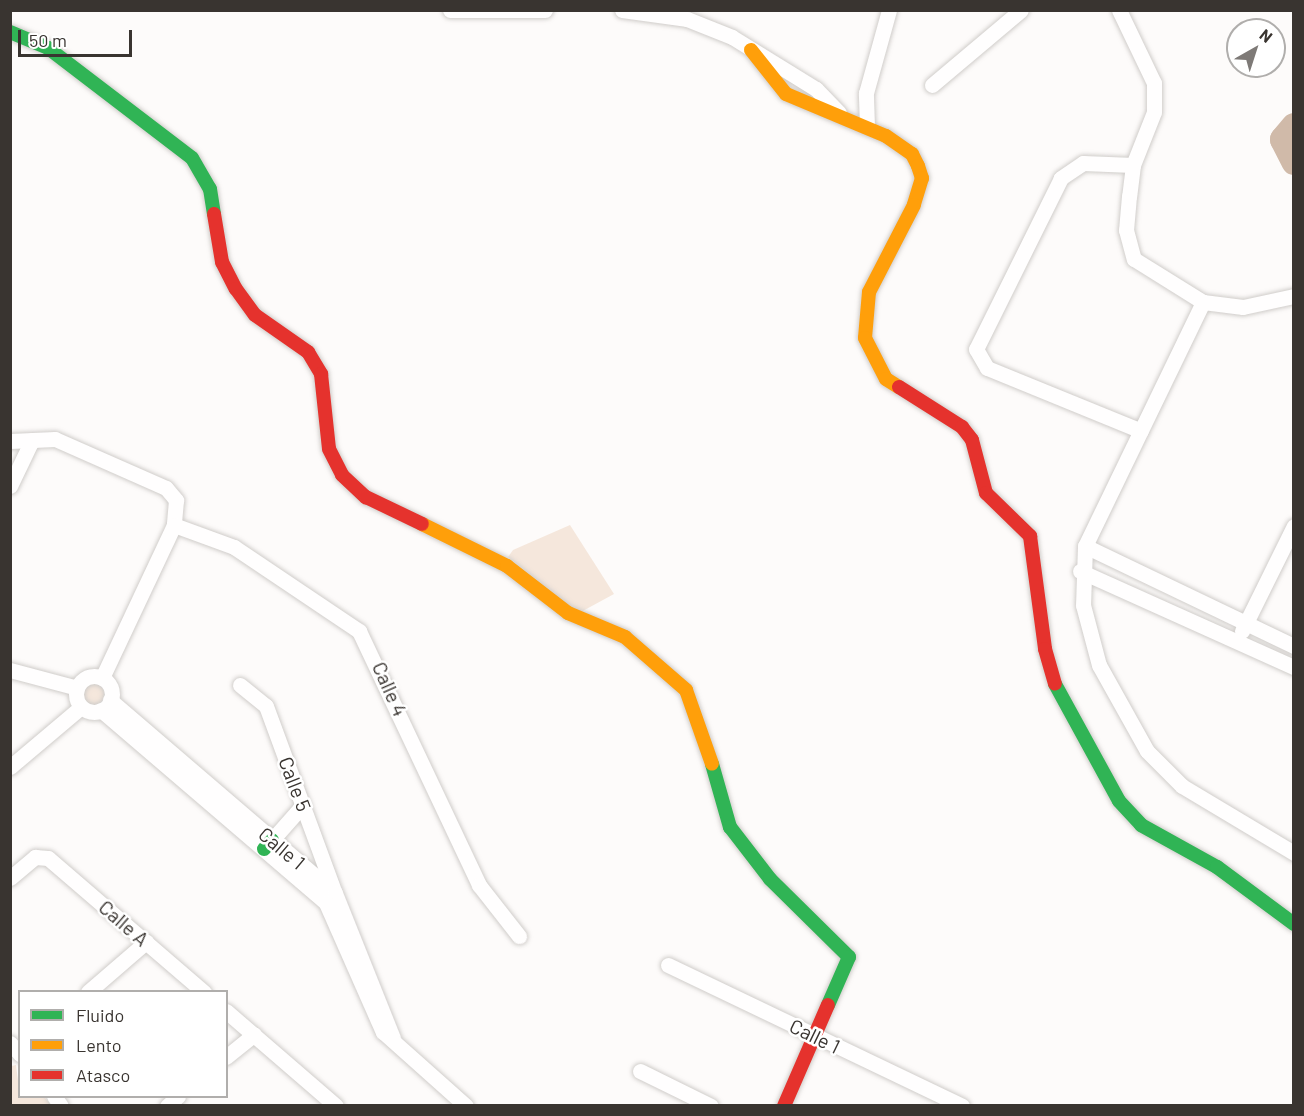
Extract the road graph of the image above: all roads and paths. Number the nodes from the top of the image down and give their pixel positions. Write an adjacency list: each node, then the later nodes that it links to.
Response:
1 (450, 10): 2 (street)
2 (545, 10)
3 (622, 10): 9 (street)
4 (889, 10): 10 (street)
5 (1021, 10): 8 (street)
6 (1119, 10): 11 (street)
7 (10, 32): 46 (street)
8 (932, 85)
9 (838, 113): 10 (street)
10 (867, 126): 38 (street)
11 (1133, 165): 13 (street); 14 (street)
12 (1293, 296): 13 (street)
13 (1203, 303): 14 (street)
14 (1142, 431): 20 (street)
15 (32, 440): 16 (street); 17 (street); 18 (street)
16 (10, 441)
17 (10, 486)
18 (174, 525): 27 (street); 39 (street, Calle 4)
19 (1293, 526): 22 (street)
20 (1085, 546): 21 (street); 22 (street)
21 (1080, 571): 23 (street); 35 (street)
22 (1246, 623): 23 (street); 24 (street)
23 (1237, 639): 25 (street)
24 (1293, 646)
25 (1293, 667)
26 (10, 670): 29 (street)
27 (102, 678): 29 (street); 30 (street)
28 (240, 684): 33 (street, Calle 5)
29 (77, 688): 31 (street)
30 (106, 705): 31 (street); 34 (street, Calle 1)
31 (81, 707): 32 (street)
32 (10, 767)
33 (303, 805): 34 (street); 37 (street, Calle 5)
34 (268, 845): 37 (street, Calle 1); 47 (street, Calle 1)
35 (1293, 853)
36 (10, 878): 40 (street, Calle A)
37 (335, 893): 47 (street, Calle 1)
38 (1293, 924)
39 (519, 936)
40 (146, 942): 42 (street); 43 (street, Calle A)
41 (668, 965): 46 (street, Calle 1)
42 (90, 990)
43 (202, 990)
44 (228, 1013): 45 (street)
45 (254, 1034): 48 (street); 50 (street)
46 (815, 1036): 53 (street); 54 (street, Calle 1)
47 (393, 1038): 51 (street, Calle 1)
48 (228, 1055)
49 (640, 1071): 52 (street)
50 (336, 1106)
51 (466, 1106)
52 (711, 1106)
53 (784, 1106)
54 (962, 1106)

